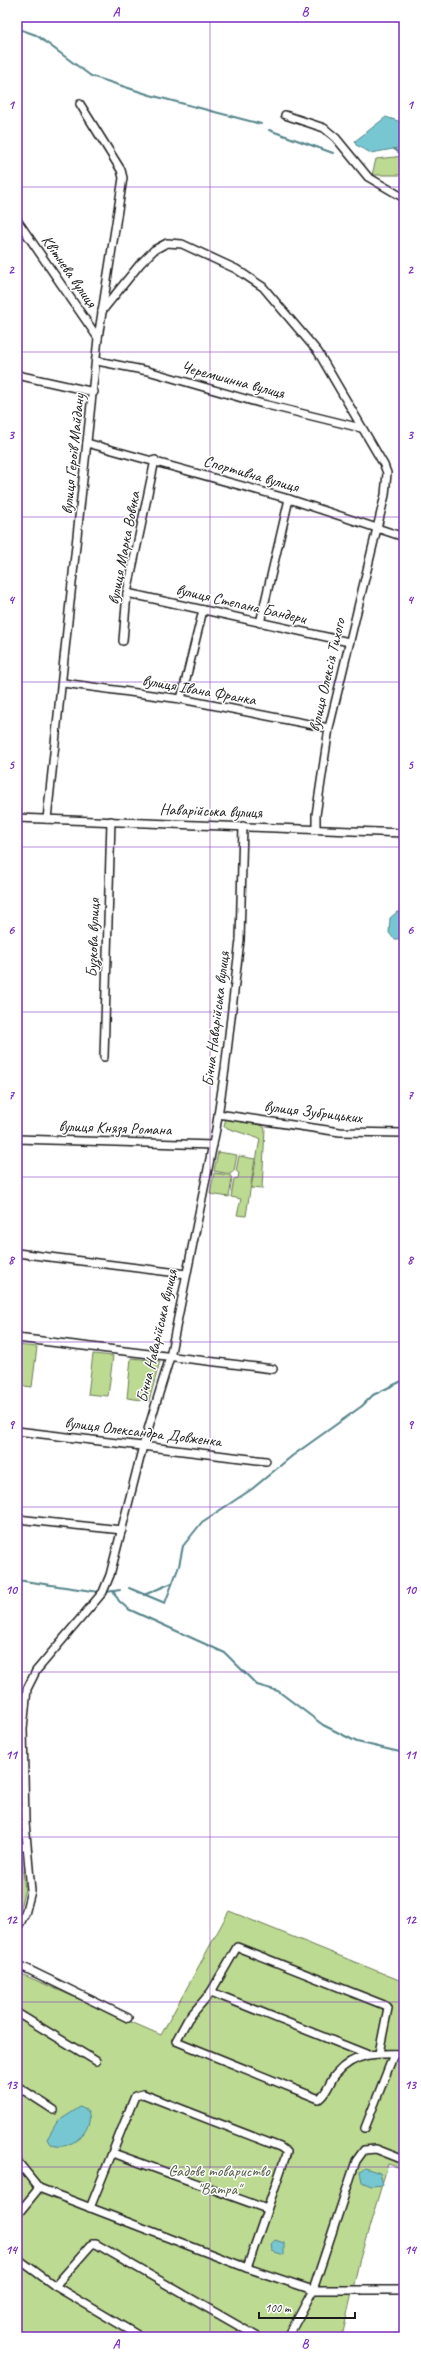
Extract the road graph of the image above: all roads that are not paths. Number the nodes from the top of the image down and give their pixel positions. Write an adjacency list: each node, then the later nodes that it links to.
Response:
1 (80, 104): 5 (street, вулиця Героїв Майдану)
2 (285, 115): 3 (street)
3 (404, 198)
4 (17, 220): 6 (street, Квітнева вулиця)
5 (102, 311): 6 (street, вулиця Героїв Майдану); 10 (street, вулиця Олексія Тихого)
6 (98, 338): 7 (street, вулиця Героїв Майдану)
7 (97, 361): 9 (street, вулиця Героїв Майдану); 10 (street, Черемшинна вулиця)
8 (17, 375): 9 (street)
9 (94, 392): 11 (street, вулиця Героїв Майдану)
10 (361, 428): 14 (street, вулиця Олексія Тихого)
11 (88, 443): 12 (street, Спортивна вулиця); 21 (street, вулиця Героїв Майдану)
12 (155, 460): 13 (street, Спортивна вулиця); 16 (street, вулиця Марка Вовчка)
13 (288, 499): 14 (street, Спортивна вулиця); 18 (street)
14 (377, 529): 15 (street, Спортивна вулиця); 20 (street, вулиця Олексія Тихого)
15 (404, 537)
16 (127, 593): 17 (street, вулиця Степана Бандери); 19 (street, вулиця Марка Вовчка)
17 (203, 610): 18 (street, вулиця Степана Бандери); 22 (street)
18 (260, 623): 20 (street, вулиця Степана Бандери)
19 (123, 641)
20 (349, 642): 23 (street, вулиця Олексія Тихого)
21 (63, 683): 22 (street, вулиця Івана Франка); 25 (street, вулиця Героїв Майдану)
22 (181, 699): 23 (street, вулиця Івана Франка)
23 (329, 728): 28 (street, вулиця Олексія Тихого)
24 (17, 818): 25 (street, Наварійська вулиця)
25 (47, 819): 26 (street, Наварійська вулиця)
26 (111, 821): 27 (street, Наварійська вулиця); 30 (street, Бузкова вулиця)
27 (243, 826): 28 (street, Наварійська вулиця); 31 (street, Бічна Наварійська вулиця)
28 (316, 830): 29 (street, Наварійська вулиця)
29 (404, 833)
30 (104, 1056)
31 (218, 1114): 32 (street, вулиця Зубрицьких); 34 (street, Бічна Наварійська вулиця)
32 (404, 1133)
33 (17, 1139): 34 (street, вулиця Князя Романа)
34 (213, 1146): 36 (street, Бічна Наварійська вулиця)
35 (17, 1253): 36 (street)
36 (186, 1274): 38 (street, Бічна Наварійська вулиця)
37 (17, 1338): 38 (street)
38 (170, 1357): 39 (street); 41 (street, Бічна Наварійська вулиця)
39 (273, 1369)
40 (17, 1430): 41 (street, вулиця Олександра Довженка)
41 (143, 1446): 42 (street, вулиця Олександра Довженка); 44 (street, Бічна Наварійська вулиця)
42 (266, 1460)
43 (17, 1519): 44 (street)
44 (122, 1530): 46 (street, Бічна Наварійська вулиця)
45 (17, 1847): 46 (street)
46 (26, 1847): 47 (street, Бічна Наварійська вулиця)
47 (17, 1929)
48 (17, 1964): 51 (street)
49 (211, 1992): 52 (street); 53 (street); 53 (street)
50 (17, 2013): 56 (street)
51 (128, 2018)
52 (379, 2053): 53 (street); 54 (street)
53 (366, 2054)
54 (394, 2054): 55 (street); 59 (street)
55 (404, 2054)
56 (96, 2061)
57 (17, 2086): 58 (street)
58 (54, 2110)
59 (365, 2128)
60 (113, 2153): 64 (street); 65 (street); 65 (street)
61 (404, 2160): 70 (street)
62 (17, 2161): 63 (street)
63 (40, 2188): 64 (street); 66 (street)
64 (90, 2208): 68 (street)
65 (267, 2209): 68 (street)
66 (17, 2215)
67 (17, 2258): 69 (street)
68 (246, 2268): 70 (street)
69 (55, 2286): 72 (street); 73 (street)
70 (314, 2290): 71 (street); 74 (street)
71 (404, 2290)
72 (142, 2337)
73 (258, 2337)
74 (288, 2337)

